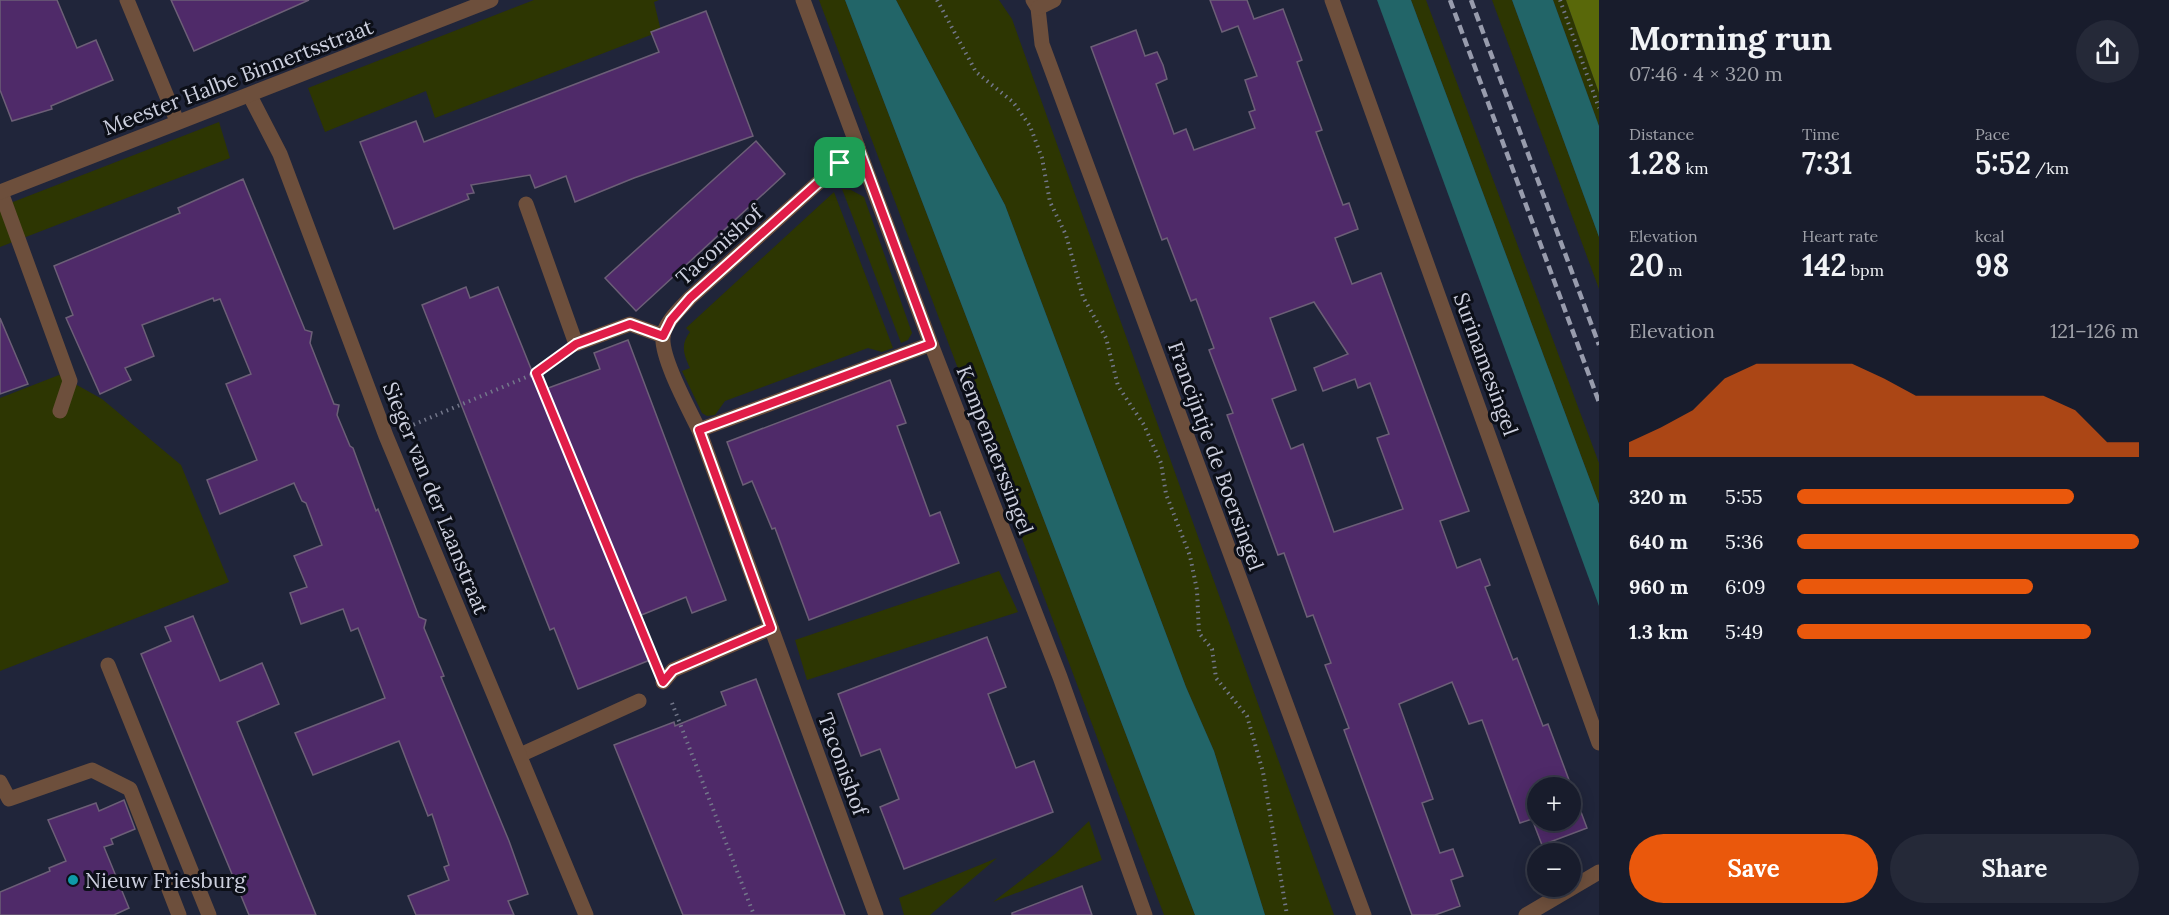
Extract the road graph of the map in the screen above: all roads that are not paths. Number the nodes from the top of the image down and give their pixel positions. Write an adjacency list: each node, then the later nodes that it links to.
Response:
1 (127, 0): 8 (street)
2 (491, 0): 7 (street, Meester Halbe Binnertsstraat)
3 (803, 0): 9 (street, Kempenaerssingel)
4 (1054, 0): 6 (street)
5 (1332, 0): 20 (street, Surinamesingel)
6 (1035, 4): 29 (street, Francijntje de Boersingel)
7 (250, 96): 8 (street, Meester Halbe Binnertsstraat); 21 (street, Sieger van der Laanstraat)
8 (177, 121): 10 (street, Meester Halbe Binnertsstraat)
9 (858, 147): 12 (street, Taconishof); 13 (street, Kempenaerssingel)
10 (0, 192): 14 (street)
11 (526, 204): 12 (street)
12 (663, 336): 15 (street, Taconishof)
13 (931, 344): 15 (street); 28 (street, Kempenaerssingel)
14 (60, 411)
15 (699, 430): 16 (street, Taconishof)
16 (771, 628): 18 (street); 27 (street, Taconishof)
17 (108, 665): 25 (street)
18 (663, 682)
19 (639, 701): 21 (street)
20 (1599, 743)
21 (520, 755): 26 (street, Sieger van der Laanstraat)
22 (0, 782): 24 (street)
23 (1599, 872): 30 (street)
24 (179, 915)
25 (208, 915)
26 (586, 915)
27 (876, 915)
28 (1145, 915)
29 (1364, 915)
30 (1526, 915)

